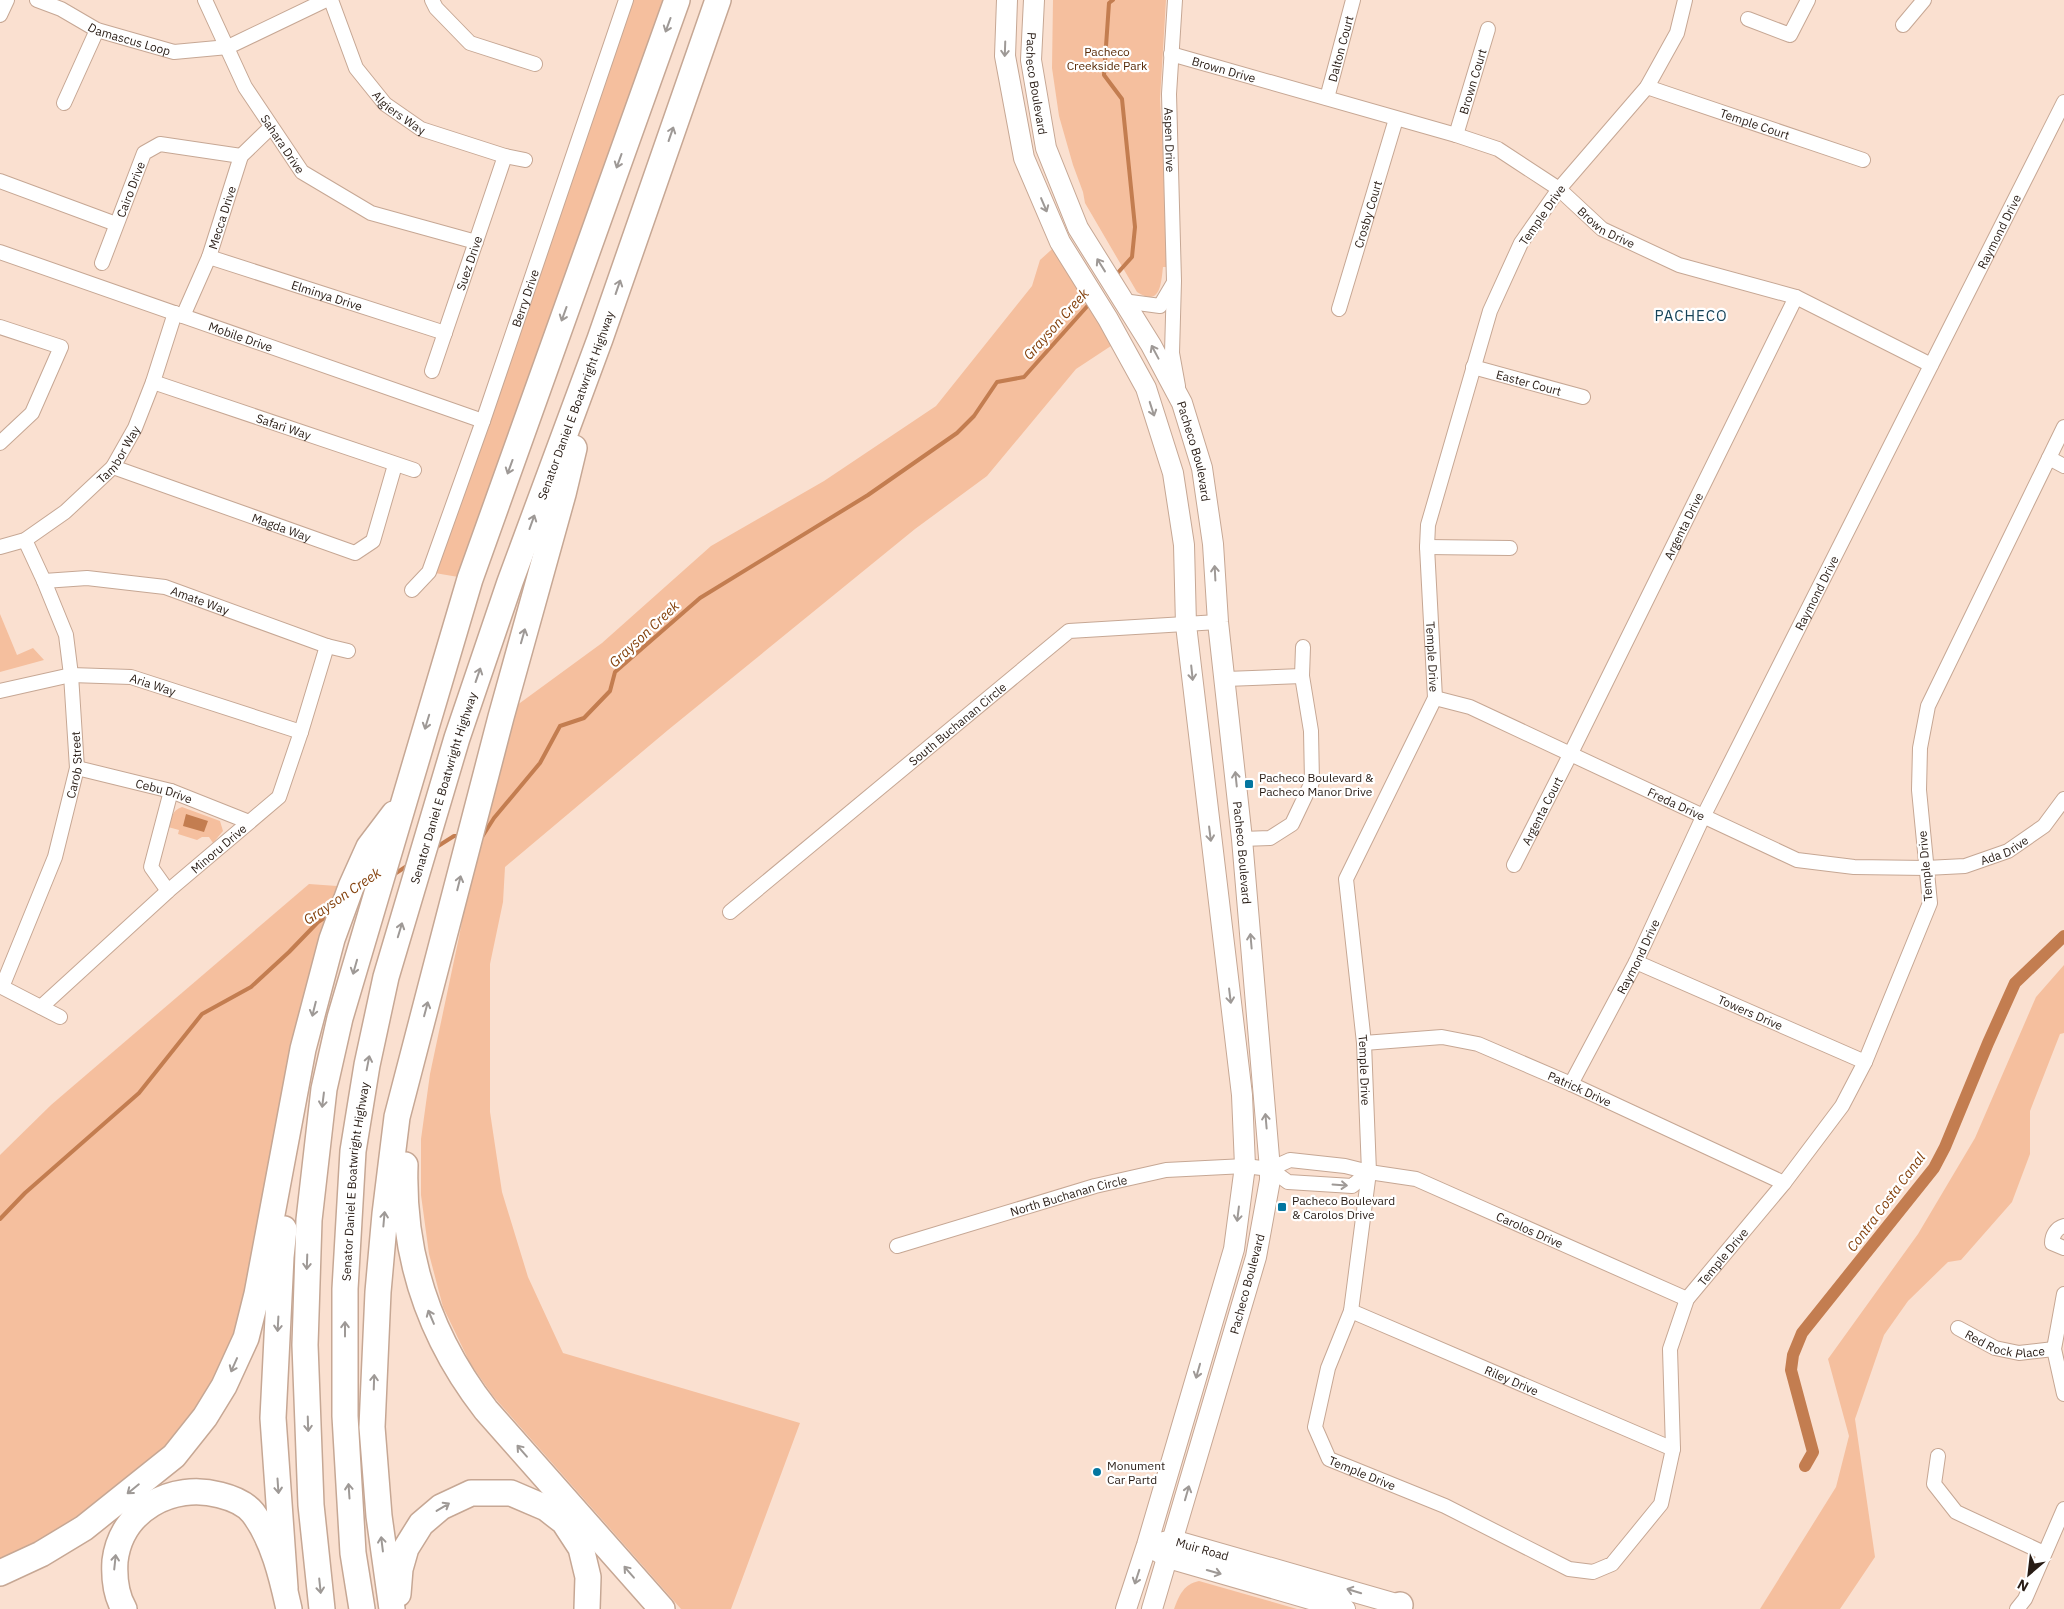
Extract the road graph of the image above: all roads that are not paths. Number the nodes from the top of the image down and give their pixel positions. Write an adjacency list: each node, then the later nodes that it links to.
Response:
1 (7, 0): 17 (street)
2 (36, 0): 21 (street, Damascus Loop)
3 (205, 0): 22 (street, Sahara Drive)
4 (326, 0): 22 (street)
5 (331, 0): 33 (street, Algiers Way)
6 (432, 0): 24 (street)
7 (626, 0): 57 (street, Berry Drive)
8 (676, 0): 86 (highway, one-way to 86)
9 (718, 0): 50 (highway, Senator Daniel E Boatwright Highway, one-way to 9)
10 (1007, 0): 72 (main road, Pacheco Boulevard, one-way to 72)
11 (1034, 0): 45 (main road, Pacheco Boulevard, one-way to 11)
12 (1175, 0): 23 (street, Aspen Drive)
13 (1353, 0): 26 (street, Dalton Court)
14 (1685, 0): 25 (street, Temple Drive)
15 (1808, 0): 18 (street)
16 (1924, 0): 19 (street)
17 (0, 15)
18 (1748, 19)
19 (1903, 26)
20 (1488, 28): 31 (street, Brown Court)
21 (97, 30): 22 (street, Damascus Loop); 28 (street)
22 (228, 47): 30 (street, Sahara Drive)
23 (1171, 54): 26 (street, Brown Drive); 43 (street, Aspen Drive)
24 (535, 64)
25 (1647, 87): 35 (street, Temple Court); 37 (street, Temple Drive)
26 (1327, 98): 29 (street, Brown Drive)
27 (2064, 102): 51 (street, Raymond Drive)
28 (64, 103)
29 (1396, 119): 31 (street, Brown Drive); 46 (street, Crosby Court)
30 (271, 127): 32 (street, Mecca Drive); 39 (street, Sahara Drive)
31 (1456, 135): 37 (street, Brown Drive)
32 (241, 156): 38 (street, Cairo Drive); 41 (street, Mecca Drive)
33 (506, 156): 34 (street, Algiers Way); 39 (street, Suez Drive)
34 (525, 160)
35 (1863, 160)
36 (0, 181): 38 (street)
37 (1559, 190): 44 (street, Brown Drive); 52 (street, Temple Drive)
38 (116, 224): 42 (street, Cairo Drive)
39 (476, 242): 49 (street, Suez Drive)
40 (0, 252): 47 (street, Mobile Drive)
41 (209, 257): 47 (street, Mecca Drive); 49 (street, Elminya Drive)
42 (102, 263)
43 (1174, 281): 45 (street); 56 (street, Aspen Drive)
44 (1796, 297): 51 (street, Brown Drive); 82 (street, Argenta Drive)
45 (1123, 301): 56 (main road, Pacheco Boulevard, one-way to 45)
46 (1340, 310)
47 (179, 314): 54 (street, Tambor Way); 57 (street, Mobile Drive)
48 (0, 327): 59 (street)
49 (446, 333): 53 (street, Suez Drive)
50 (600, 339): 98 (highway, one-way to 50); 127 (highway, Senator Daniel E Boatwright Highway, one-way to 50)
51 (1932, 365): 87 (street, Raymond Drive)
52 (1473, 367): 55 (street, Easter Court); 67 (street, Temple Drive)
53 (432, 371)
54 (153, 382): 61 (street, Safari Way); 63 (street, Tambor Way)
55 (1583, 397)
56 (1182, 403): 71 (main road, Pacheco Boulevard, one-way to 56)
57 (483, 421): 70 (street, Berry Drive)
58 (2064, 427): 60 (street, Temple Drive)
59 (0, 443)
60 (2049, 458): 62 (street); 91 (street, Temple Drive)
61 (395, 465): 63 (street, Magda Way); 64 (street, Safari Way)
62 (2064, 466)
63 (113, 467): 65 (street, Tambor Way)
64 (414, 470)
65 (25, 540): 66 (street, Tambor Way); 69 (street, Carob Street)
66 (0, 547)
67 (1427, 547): 68 (street); 80 (street, Temple Drive)
68 (1510, 548)
69 (44, 580): 73 (street, Amate Way); 76 (street, Carob Street)
70 (412, 590)
71 (1218, 622): 72 (street, South Buchanan Circle); 78 (main road, Pacheco Boulevard)
72 (1186, 625): 93 (street, South Buchanan Circle); 103 (main road, Pacheco Boulevard, one-way to 103)
73 (327, 646): 75 (street, Amate Way); 81 (street, Minoru Drive)
74 (1303, 647): 77 (street)
75 (348, 651)
76 (71, 675): 79 (street, Aria Way); 81 (street, Aria Way); 83 (street, Carob Street)
77 (1302, 676): 78 (street); 89 (street)
78 (1226, 679): 89 (main road, Pacheco Boulevard, one-way to 78)
79 (0, 691)
80 (1435, 698): 82 (street, Freda Drive); 99 (street, Temple Drive)
81 (301, 732): 88 (street, Minoru Drive)
82 (1570, 755): 87 (street, Freda Drive); 90 (street, Argenta Court)
83 (77, 768): 84 (street, Cebu Drive); 95 (street, Carob Street)
84 (170, 791): 88 (street, Cebu Drive); 92 (street)
85 (2064, 799): 91 (street, Ada Drive)
86 (403, 802): 100 (highway, one-way to 100); 126 (highway, one-way to 126)
87 (1703, 817): 91 (street, Freda Drive); 94 (street, Raymond Drive)
88 (249, 822): 92 (street, Minoru Drive)
89 (1242, 839): 104 (main road, Pacheco Boulevard, one-way to 89)
90 (1514, 865)
91 (1926, 868): 101 (street, Temple Drive)
92 (168, 890): 96 (street, Minoru Drive)
93 (730, 912)
94 (1636, 962): 101 (street, Towers Drive); 102 (street, Raymond Drive)
95 (1, 987): 96 (street)
96 (41, 1007): 97 (street)
97 (60, 1017)
98 (417, 1043): 128 (highway, one-way to 98); 131 (highway, one-way to 98)
99 (1364, 1043): 102 (street, Patrick Drive); 105 (street, Temple Drive)
100 (303, 1049): 122 (highway, one-way to 122); 123 (highway, one-way to 123)
101 (1865, 1062): 106 (street, Temple Drive)
102 (1571, 1084): 106 (street, Patrick Drive)
103 (1245, 1166): 104 (street, Carolos Drive); 108 (street, North Buchanan Circle); 119 (main road, Pacheco Boulevard, one-way to 119)
104 (1270, 1169): 105 (street, Carolos Drive); 105 (street, Carolos Drive, one-way to 105); 120 (main road, Pacheco Boulevard, one-way to 104)
105 (1369, 1172): 111 (street, Carolos Drive); 112 (street, Temple Drive)
106 (1784, 1183): 111 (street, Temple Drive)
107 (2064, 1226): 109 (street)
108 (897, 1246)
109 (2064, 1248)
110 (2064, 1294): 114 (street)
111 (1687, 1299): 116 (street, Temple Drive)
112 (1351, 1311): 116 (street, Riley Drive); 116 (street, Temple Drive)
113 (1958, 1328): 114 (street, Red Rock Place)
114 (2054, 1349): 115 (street)
115 (2064, 1394)
116 (1673, 1449)
117 (1938, 1456): 121 (street)
118 (2064, 1509): 121 (street)
119 (1147, 1545): 120 (main road, Muir Road); 132 (main road, Pacheco Boulevard, one-way to 132)
120 (1170, 1549): 124 (main road, Muir Road, one-way to 120); 133 (main road, Pacheco Boulevard); 134 (main road, Muir Road, one-way to 134)
121 (2044, 1553): 135 (street)
122 (0, 1573)
123 (287, 1599): 125 (highway, one-way to 123)
124 (1400, 1608)
125 (124, 1609)
126 (322, 1609)
127 (362, 1609)
128 (392, 1609)
129 (397, 1609): 130 (highway, one-way to 130)
130 (587, 1609)
131 (662, 1609)
132 (1126, 1609)
133 (1152, 1609)
134 (1345, 1609)
135 (2017, 1609)

